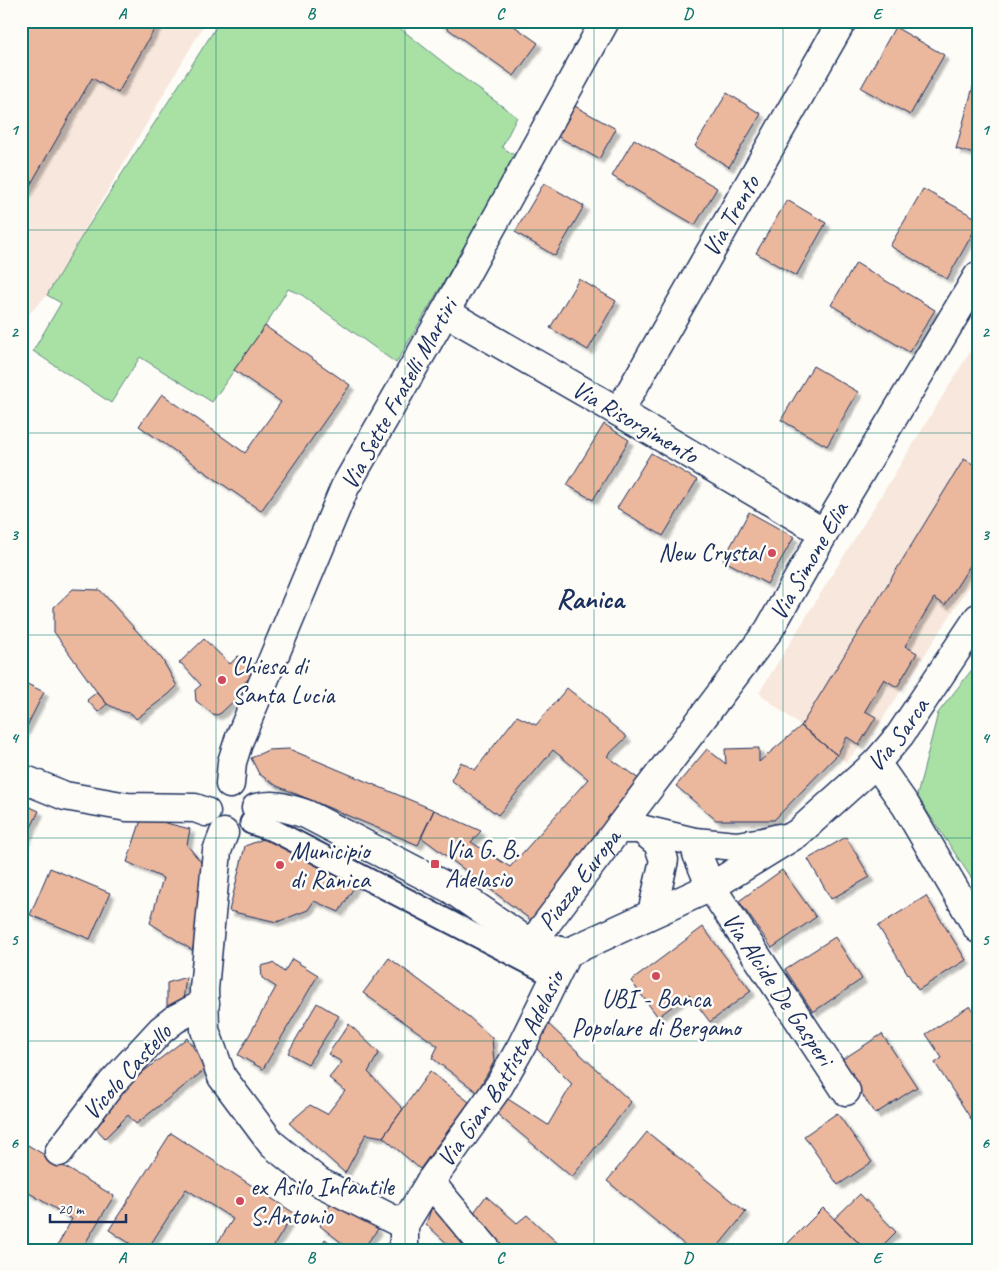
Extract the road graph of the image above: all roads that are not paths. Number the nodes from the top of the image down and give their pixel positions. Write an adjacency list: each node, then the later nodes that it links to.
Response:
1 (605, 21): 4 (street, Via Sette Fratelli Martiri)
2 (842, 21): 5 (street, Via Trento)
3 (978, 276): 6 (street, Via Simone Elia)
4 (445, 312): 5 (street, Via Risorgimento); 10 (street, Via Sette Fratelli Martiri)
5 (619, 412): 6 (street, Via Risorgimento)
6 (824, 533): 13 (street, Via Simone Elia)
7 (978, 618): 8 (street, Via Sarca)
8 (876, 763): 15 (street, Via Sarca); 19 (street)
9 (21, 778): 11 (street)
10 (230, 784): 11 (street); 12 (street)
11 (206, 812): 14 (street)
12 (253, 815): 14 (street); 20 (street, Via Gian Battista Adelasio); 21 (street)
13 (630, 829): 16 (street, Piazza Europa); 18 (street, Piazza Europa); 20 (street, Piazza Europa)
14 (224, 833): 22 (street)
15 (798, 833): 16 (street, Piazza Europa); 17 (street, Piazza Europa)
16 (695, 842): 17 (street)
17 (711, 887): 18 (street, Piazza Europa); 23 (street, Via Alcide De Gasperi)
18 (652, 913): 21 (street, Piazza Europa)
19 (978, 929)
20 (533, 944): 21 (street, Piazza Europa)
21 (560, 965): 25 (street, Via Gian Battista Adelasio)
22 (205, 1003): 24 (street, Vicolo Castello); 26 (street)
23 (846, 1091)
24 (59, 1152)
25 (430, 1182): 26 (street, Via Gian Battista Adelasio); 27 (street)
26 (404, 1238)
27 (487, 1250)

